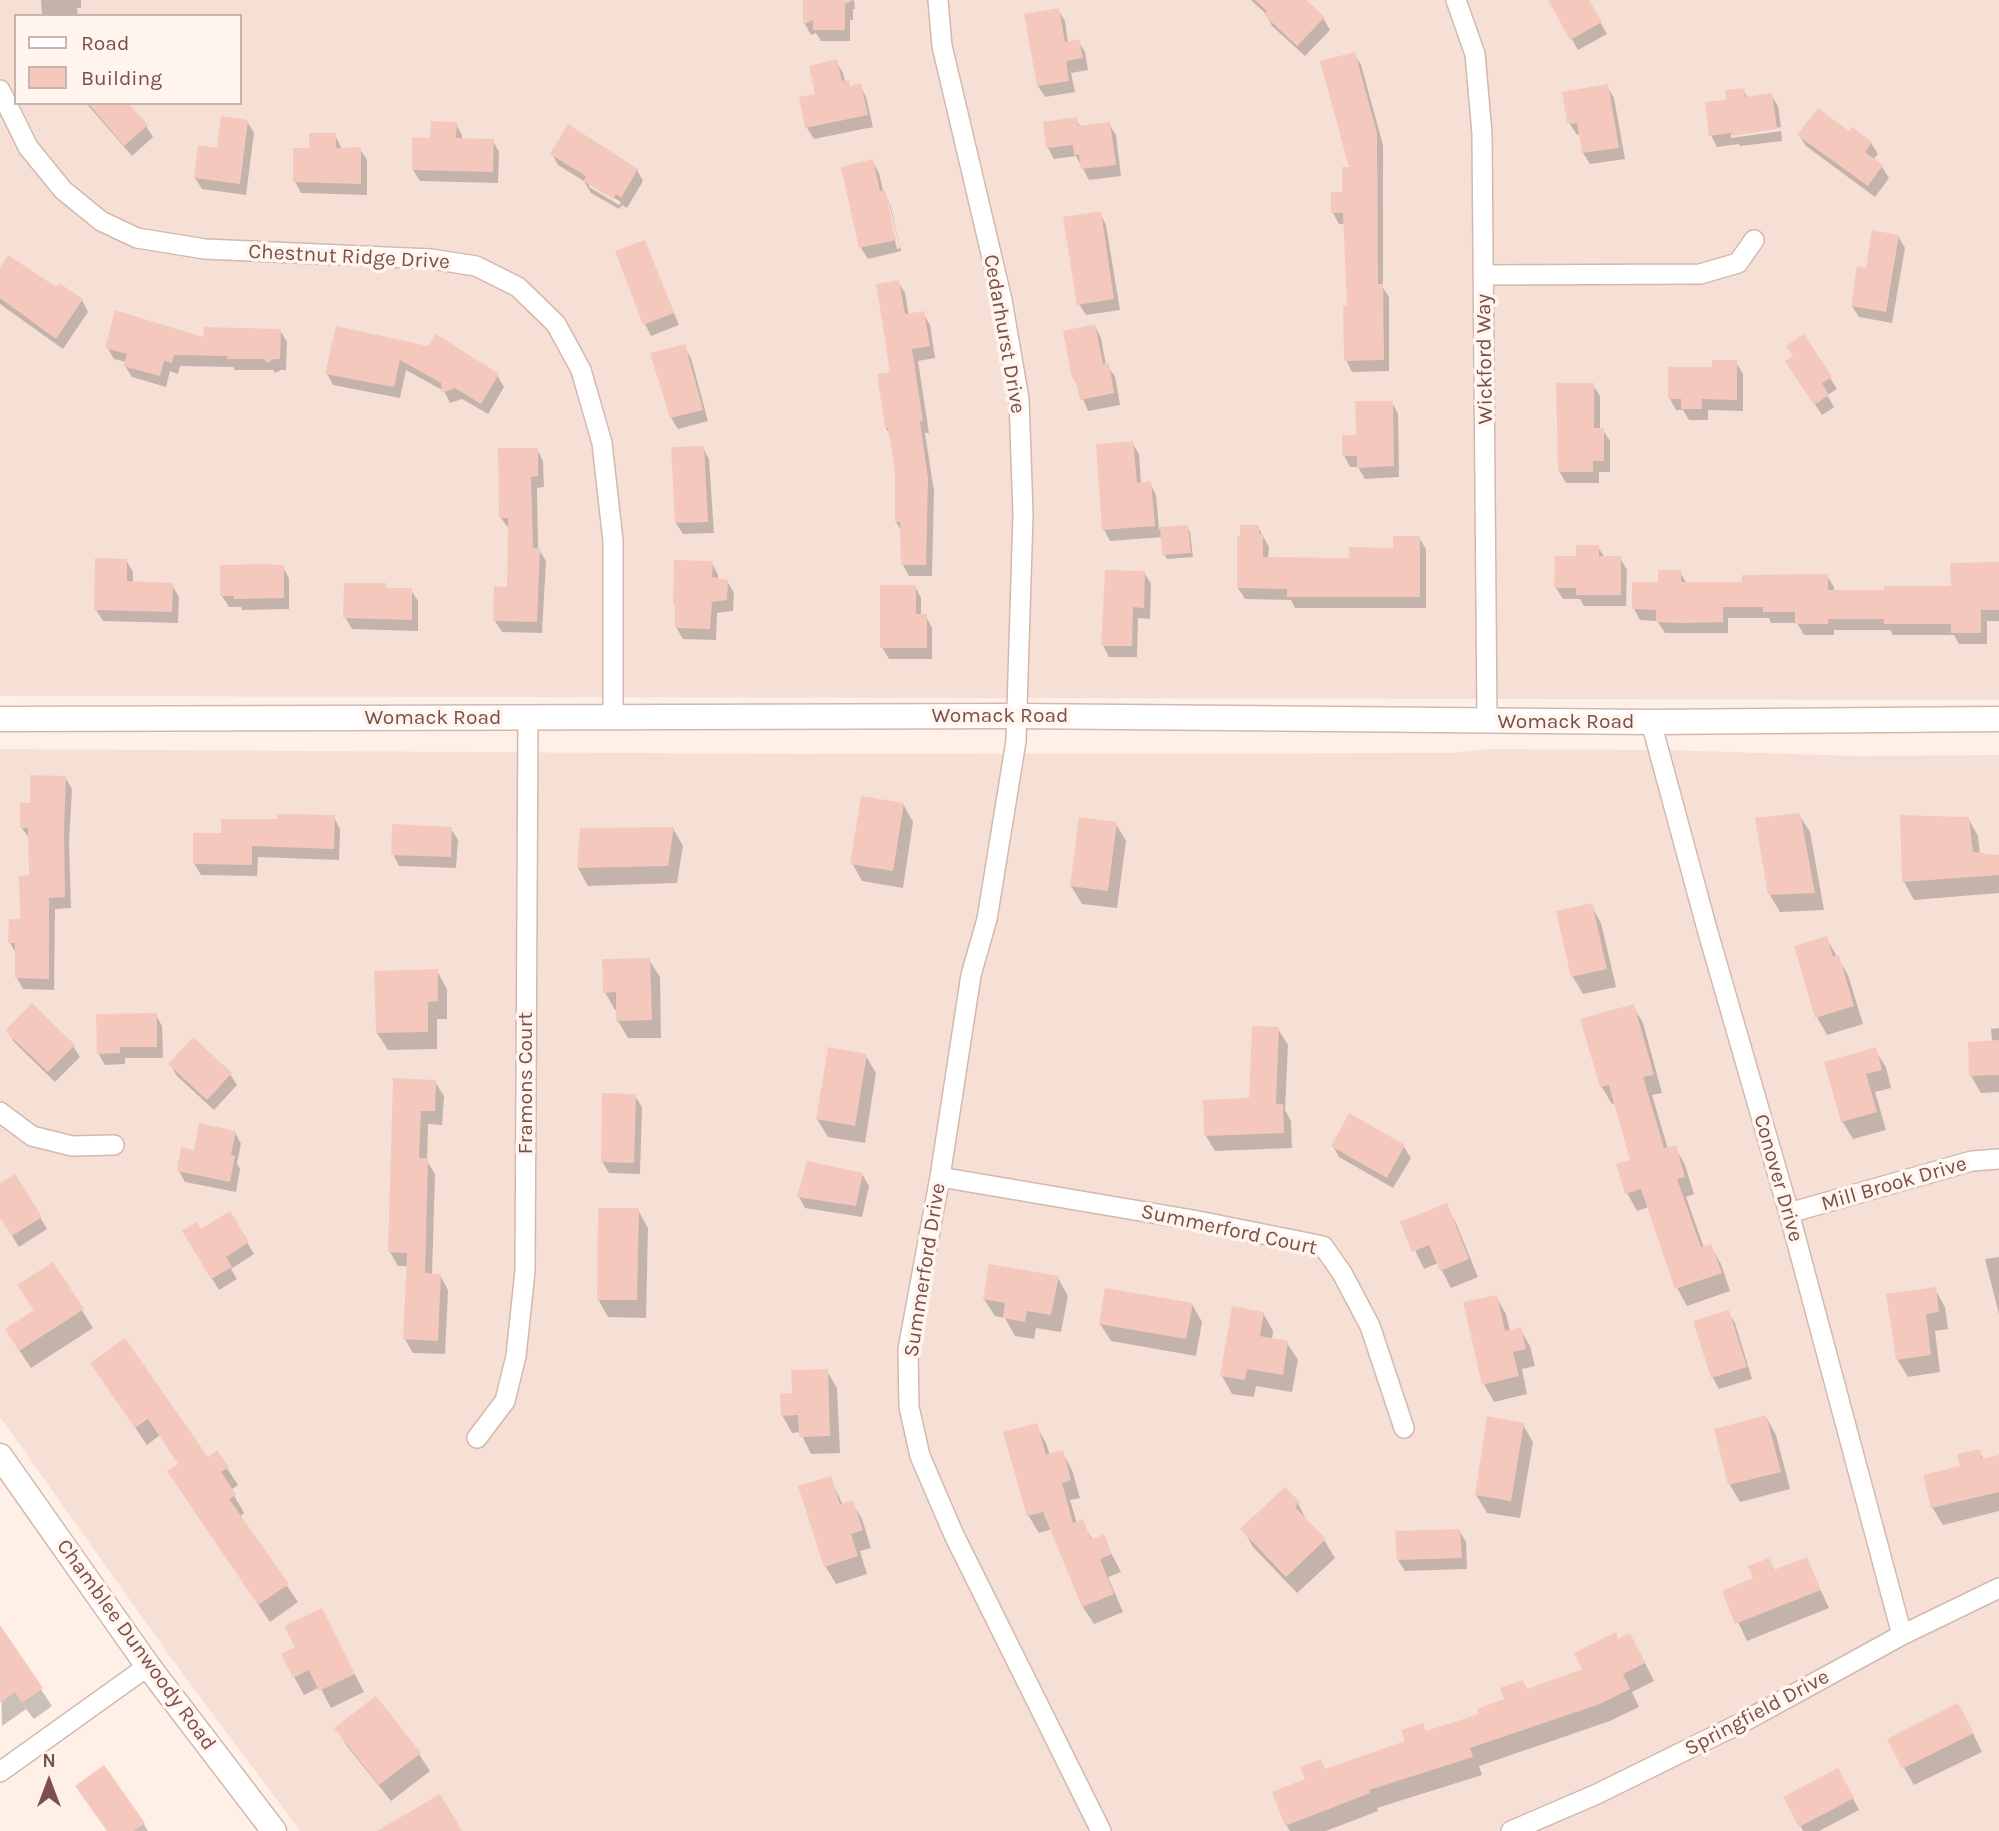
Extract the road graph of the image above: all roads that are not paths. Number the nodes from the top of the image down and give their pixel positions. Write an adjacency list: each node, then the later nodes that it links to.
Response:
1 (938, 0): 6 (street, Cedarhurst Drive)
2 (1457, 0): 5 (street, Wickford Way)
3 (0, 90): 8 (street, Chestnut Ridge Drive)
4 (1755, 240): 5 (street)
5 (1483, 275): 11 (street, Wickford Way)
6 (1017, 716): 8 (street, Womack Road); 11 (street, Womack Road); 16 (street, Summerford Drive)
7 (528, 717): 8 (street, Womack Road); 9 (street, Womack Road); 19 (street, Framons Court)
8 (613, 718)
9 (0, 719)
10 (1999, 719): 12 (street, Womack Road)
11 (1487, 722): 12 (street, Womack Road)
12 (1651, 722): 17 (street, Conover Drive)
13 (0, 1112): 14 (street)
14 (114, 1145)
15 (1999, 1159): 17 (street, Mill Brook Drive)
16 (940, 1177): 18 (street, Summerford Court); 26 (street, Summerford Drive)
17 (1789, 1213): 22 (street, Conover Drive)
18 (1404, 1428)
19 (477, 1438)
20 (0, 1456): 23 (street, Chamblee Dunwoody Road)
21 (1999, 1588): 22 (street, Springfield Drive)
22 (1902, 1635): 27 (street, Springfield Drive)
23 (148, 1666): 24 (street); 25 (street, Chamblee Dunwoody Road)
24 (0, 1772)
25 (274, 1831)
26 (1101, 1831)
27 (1511, 1831)

